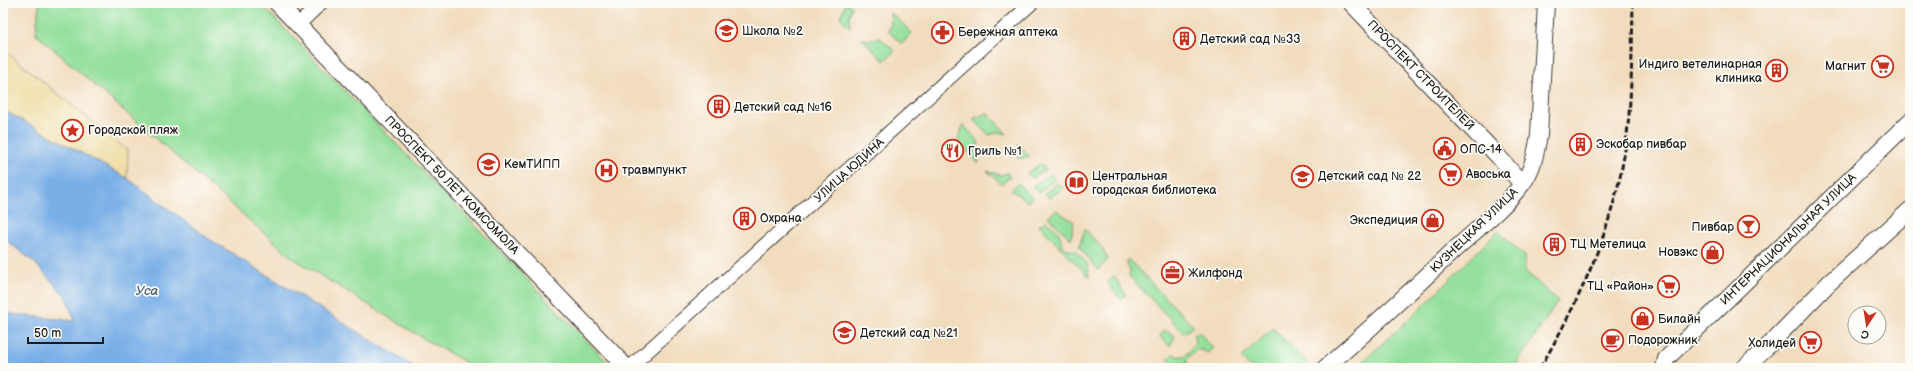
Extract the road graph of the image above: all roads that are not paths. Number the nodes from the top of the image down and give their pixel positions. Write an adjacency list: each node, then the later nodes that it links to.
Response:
1 (277, 3): 6 (main road, ПРОСПЕКТ 50 ЛЕТ КОМСОМОЛА)
2 (321, 3): 6 (street)
3 (1032, 3): 11 (street, УЛИЦА ЮДИНА)
4 (1351, 3): 8 (main road, ПРОСПЕКТ СТРОИТЕЛЕЙ)
5 (1546, 3): 8 (main road, КУЗНЕЦКАЯ УЛИЦА)
6 (298, 25): 11 (main road, ПРОСПЕКТ 50 ЛЕТ КОМСОМОЛА)
7 (1910, 121): 10 (main road, ИНТЕРНАЦИОНАЛЬНАЯ УЛИЦА)
8 (1522, 184): 12 (main road, КУЗНЕЦКАЯ УЛИЦА)
9 (1910, 210): 13 (main road)
10 (1665, 363)
11 (628, 368)
12 (1325, 368)
13 (1744, 368)

